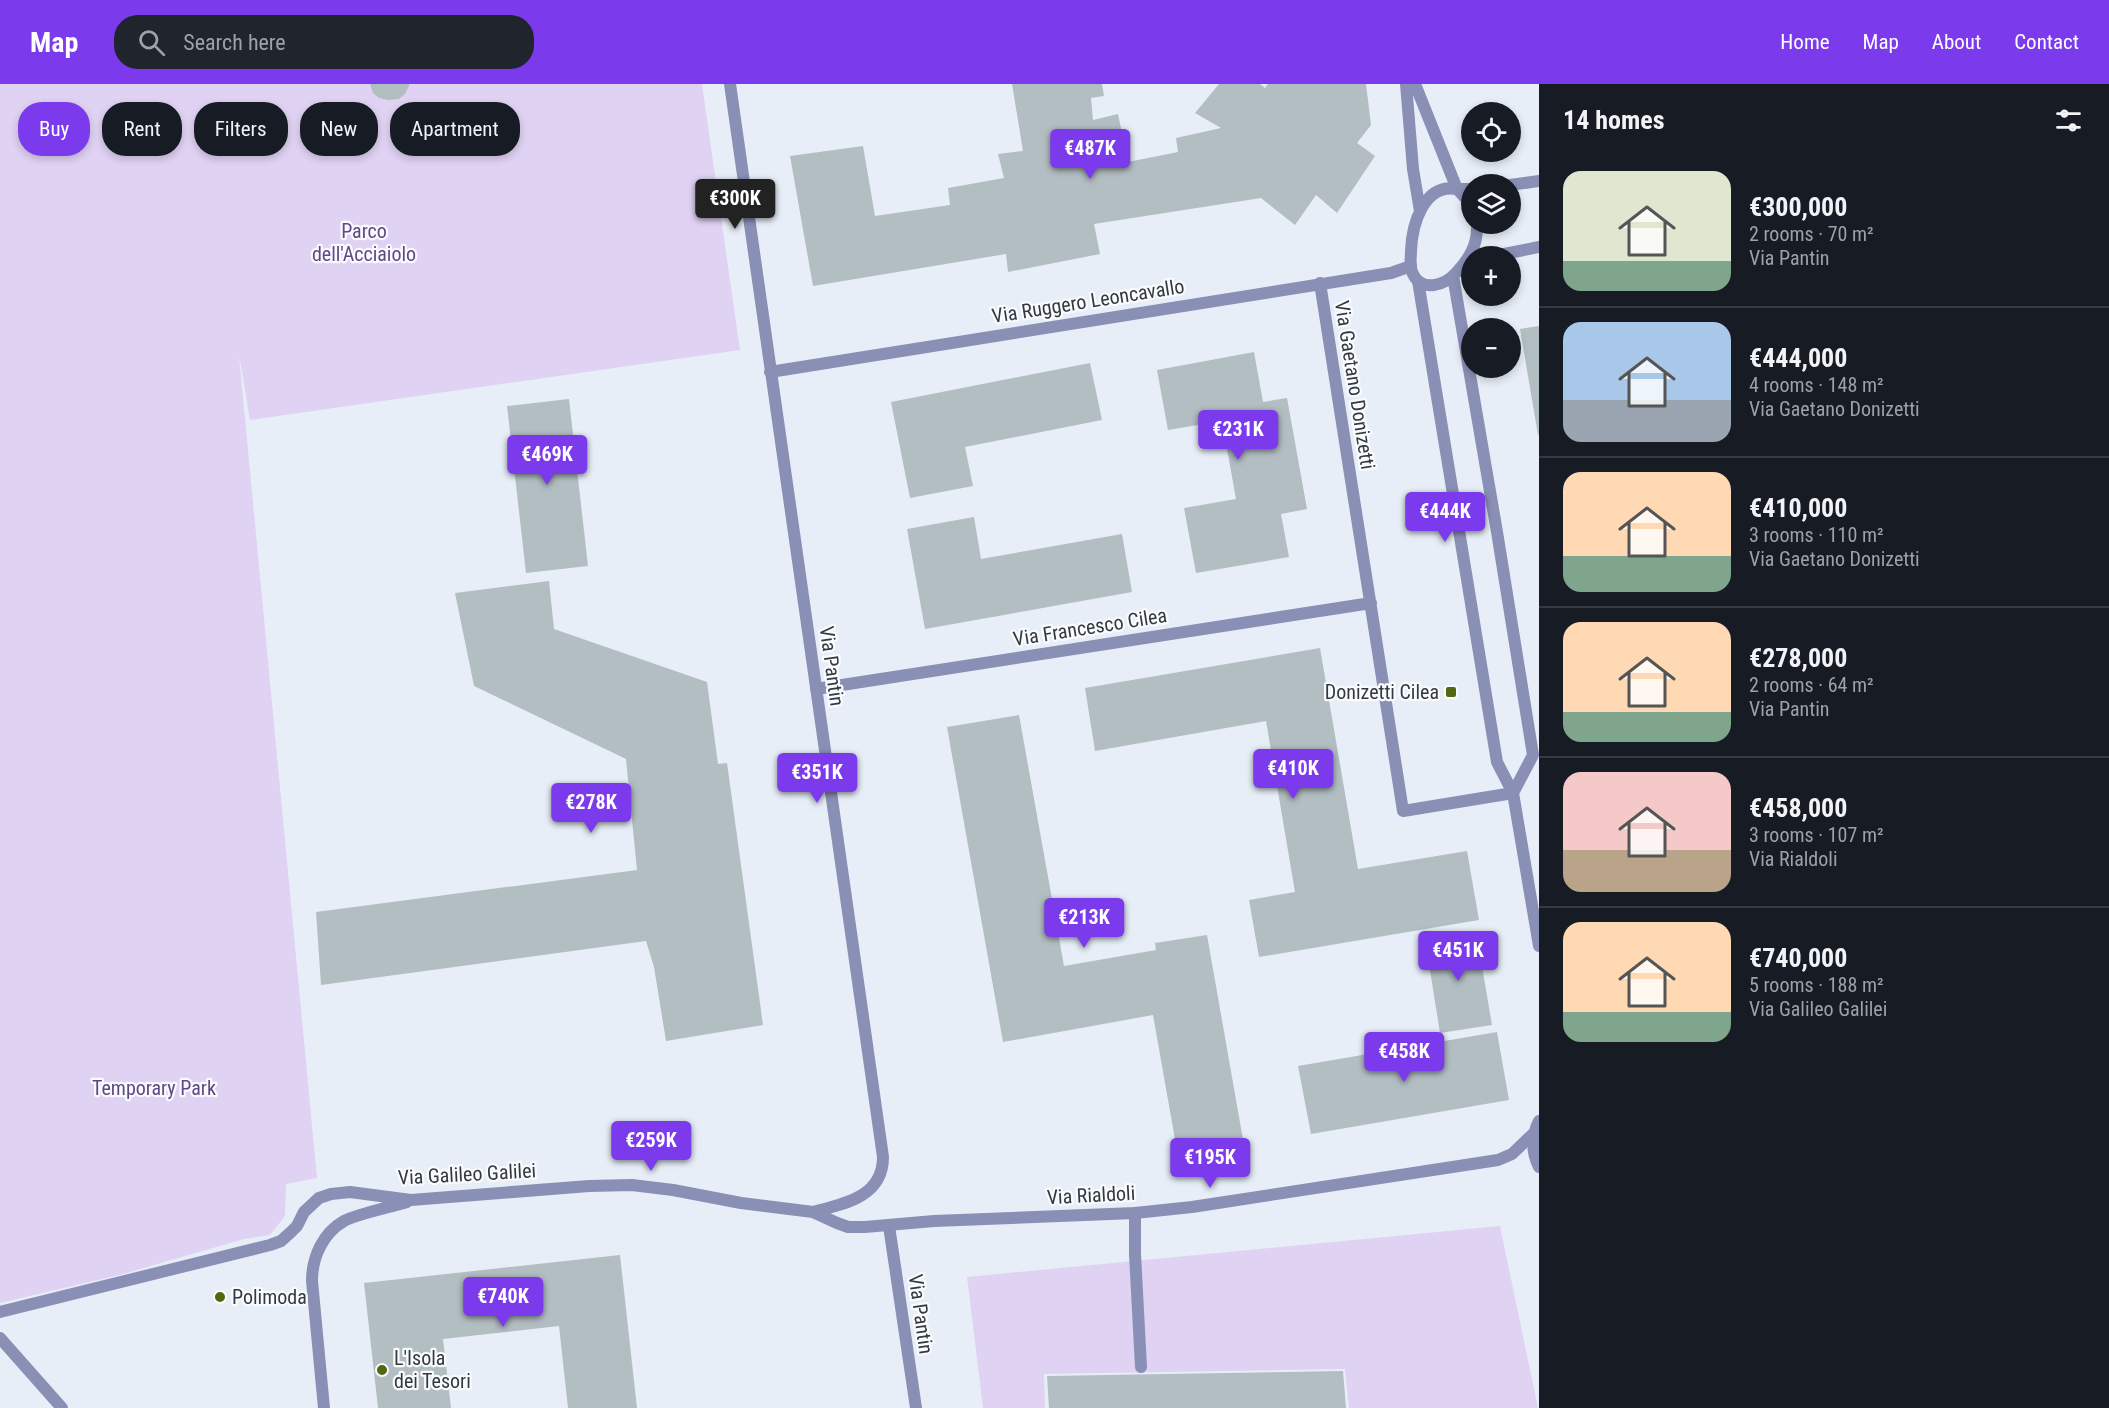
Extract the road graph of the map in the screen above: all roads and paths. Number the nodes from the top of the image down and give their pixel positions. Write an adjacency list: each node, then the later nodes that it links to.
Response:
1 (730, 84): 17 (street, Via Pantin)
2 (1406, 84): 9 (street)
3 (1415, 84): 6 (street)
4 (1539, 181): 5 (street)
5 (1521, 183)
6 (1457, 189): 7 (street); 8 (street); 9 (street)
7 (1461, 189)
8 (1461, 193)
9 (1420, 211): 12 (street)
10 (1539, 248): 11 (street)
11 (1521, 251)
12 (1411, 266): 15 (street); 16 (street, Via Ruggero Leoncavallo)
13 (1461, 269): 14 (street)
14 (1453, 276): 15 (street); 20 (street)
15 (1418, 281): 20 (street)
16 (1320, 283): 17 (street, Via Ruggero Leoncavallo); 18 (street, Via Gaetano Donizetti)
17 (770, 372): 19 (street, Via Pantin)
18 (1371, 603): 19 (street, Via Francesco Cilea); 20 (street, Via Gaetano Donizetti)
19 (816, 689): 26 (street, Via Pantin)
20 (1513, 793): 21 (street)
21 (1539, 946)
22 (1539, 1121): 23 (street, Via Rialdoli)
23 (1534, 1133): 24 (street, Via Rialdoli); 27 (street, Via Rialdoli)
24 (1539, 1167)
25 (411, 1200): 26 (street, Via Galileo Galilei); 29 (street, Via Galileo Galilei); 33 (street)
26 (813, 1212): 28 (street, Via Galileo Galilei)
27 (1135, 1213): 28 (street, Via Rialdoli); 31 (street)
28 (889, 1226): 34 (street, Via Pantin)
29 (0, 1312)
30 (0, 1338): 32 (street)
31 (1141, 1367)
32 (62, 1408)
33 (324, 1408)
34 (916, 1408)

